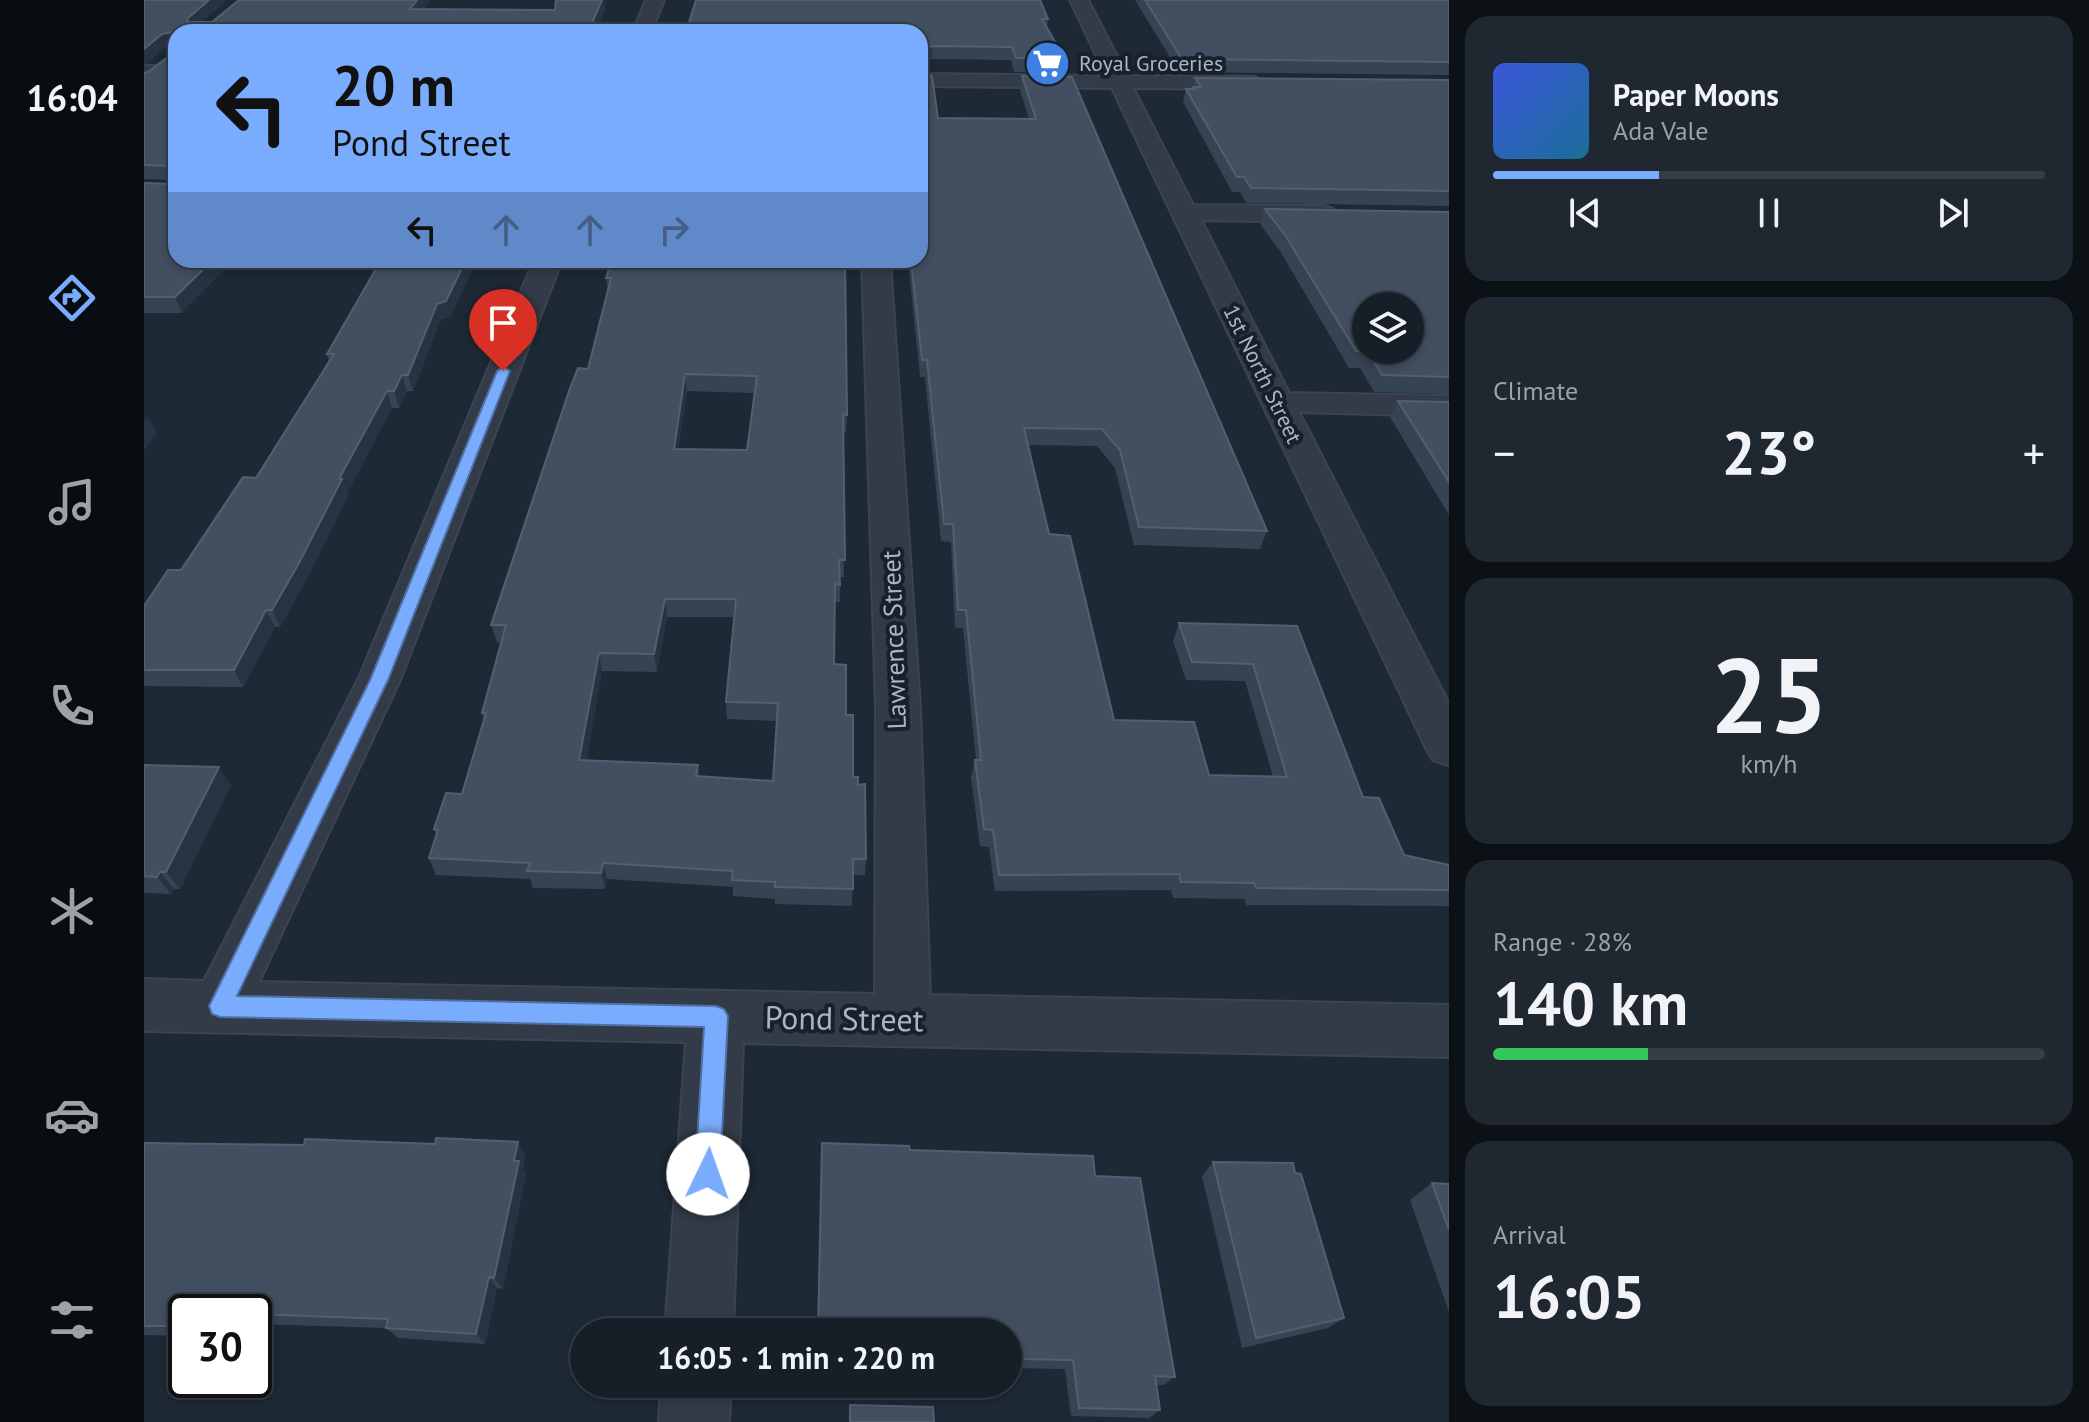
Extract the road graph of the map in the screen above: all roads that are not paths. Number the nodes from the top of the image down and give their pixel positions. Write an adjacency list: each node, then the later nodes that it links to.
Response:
1 (655, 0): 3 (street)
2 (1079, 0): 8 (street, 1st North Street)
3 (645, 24)
4 (168, 59): 6 (street)
5 (168, 73): 6 (street)
6 (147, 74)
7 (928, 80): 8 (street)
8 (1118, 82): 9 (street); 10 (street, 1st North Street)
9 (1275, 83)
10 (1182, 212): 11 (street); 14 (street, 1st North Street)
11 (1356, 214)
12 (545, 268): 18 (street)
13 (876, 268): 20 (street, Lawrence Street)
14 (1277, 402): 15 (street); 16 (street, 1st North Street)
15 (1449, 406)
16 (1449, 748)
17 (144, 1005): 18 (street, Pond Street)
18 (220, 1006): 19 (street, Pond Street)
19 (716, 1016): 20 (street, Pond Street); 22 (street)
20 (903, 1021): 21 (street, Pond Street)
21 (1449, 1031)
22 (700, 1318)
23 (695, 1398): 24 (street)
24 (694, 1422)

